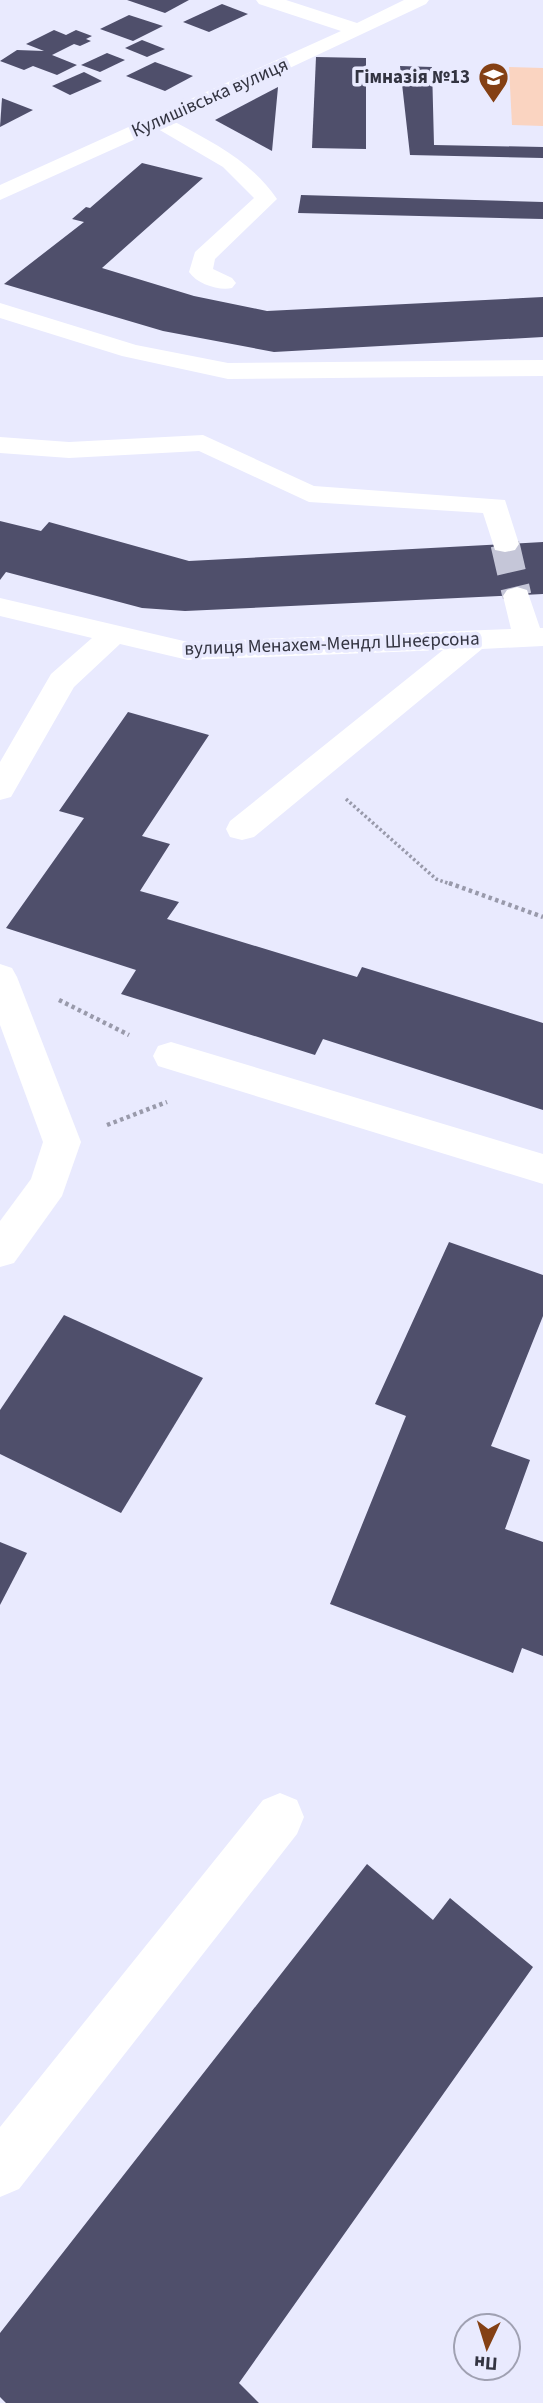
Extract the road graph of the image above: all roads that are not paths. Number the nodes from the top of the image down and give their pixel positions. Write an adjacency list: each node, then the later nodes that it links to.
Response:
1 (266, 0): 3 (street)
2 (419, 0): 3 (street, Кулишівська вулиця)
3 (359, 30): 4 (street, Кулишівська вулиця)
4 (158, 121): 5 (street, Кулишівська вулиця); 6 (street)
5 (0, 193)
6 (224, 283)
7 (0, 310): 8 (street)
8 (543, 368)
9 (0, 445): 10 (street)
10 (505, 544)
11 (517, 596): 14 (street)
12 (0, 607): 13 (street, вулиця Менахем-Мендл Шнеєрсона)
13 (114, 634): 15 (street, вулиця Менахем-Мендл Шнеєрсона); 16 (street)
14 (536, 637): 15 (street, вулиця Менахем-Мендл Шнеєрсона)
15 (474, 640): 17 (street)
16 (0, 789)
17 (242, 829)
18 (0, 977): 21 (street)
19 (171, 1056): 20 (street)
20 (543, 1169)
21 (0, 1251)
22 (280, 1817): 23 (street)
23 (0, 2170)

